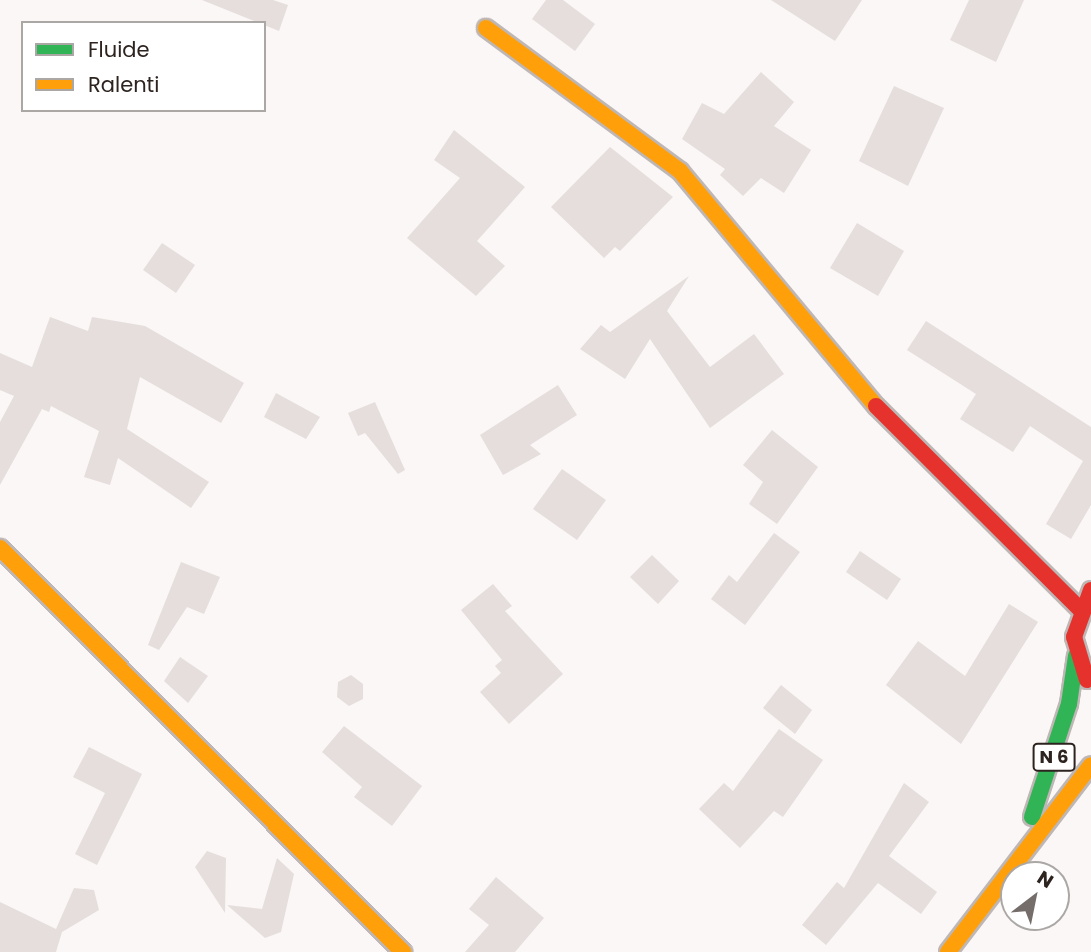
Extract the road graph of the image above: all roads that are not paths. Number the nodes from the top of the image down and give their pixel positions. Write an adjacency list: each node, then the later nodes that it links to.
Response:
1 (486, 28): 4 (main road)
2 (0, 548): 9 (main road)
3 (1091, 590): 4 (main road)
4 (1080, 609): 5 (main road)
5 (1076, 656): 6 (main road); 8 (main road, N 6)
6 (1091, 687)
7 (1091, 765): 8 (main road, N 6)
8 (1017, 854): 10 (main road, N 6)
9 (403, 952)
10 (948, 952)

